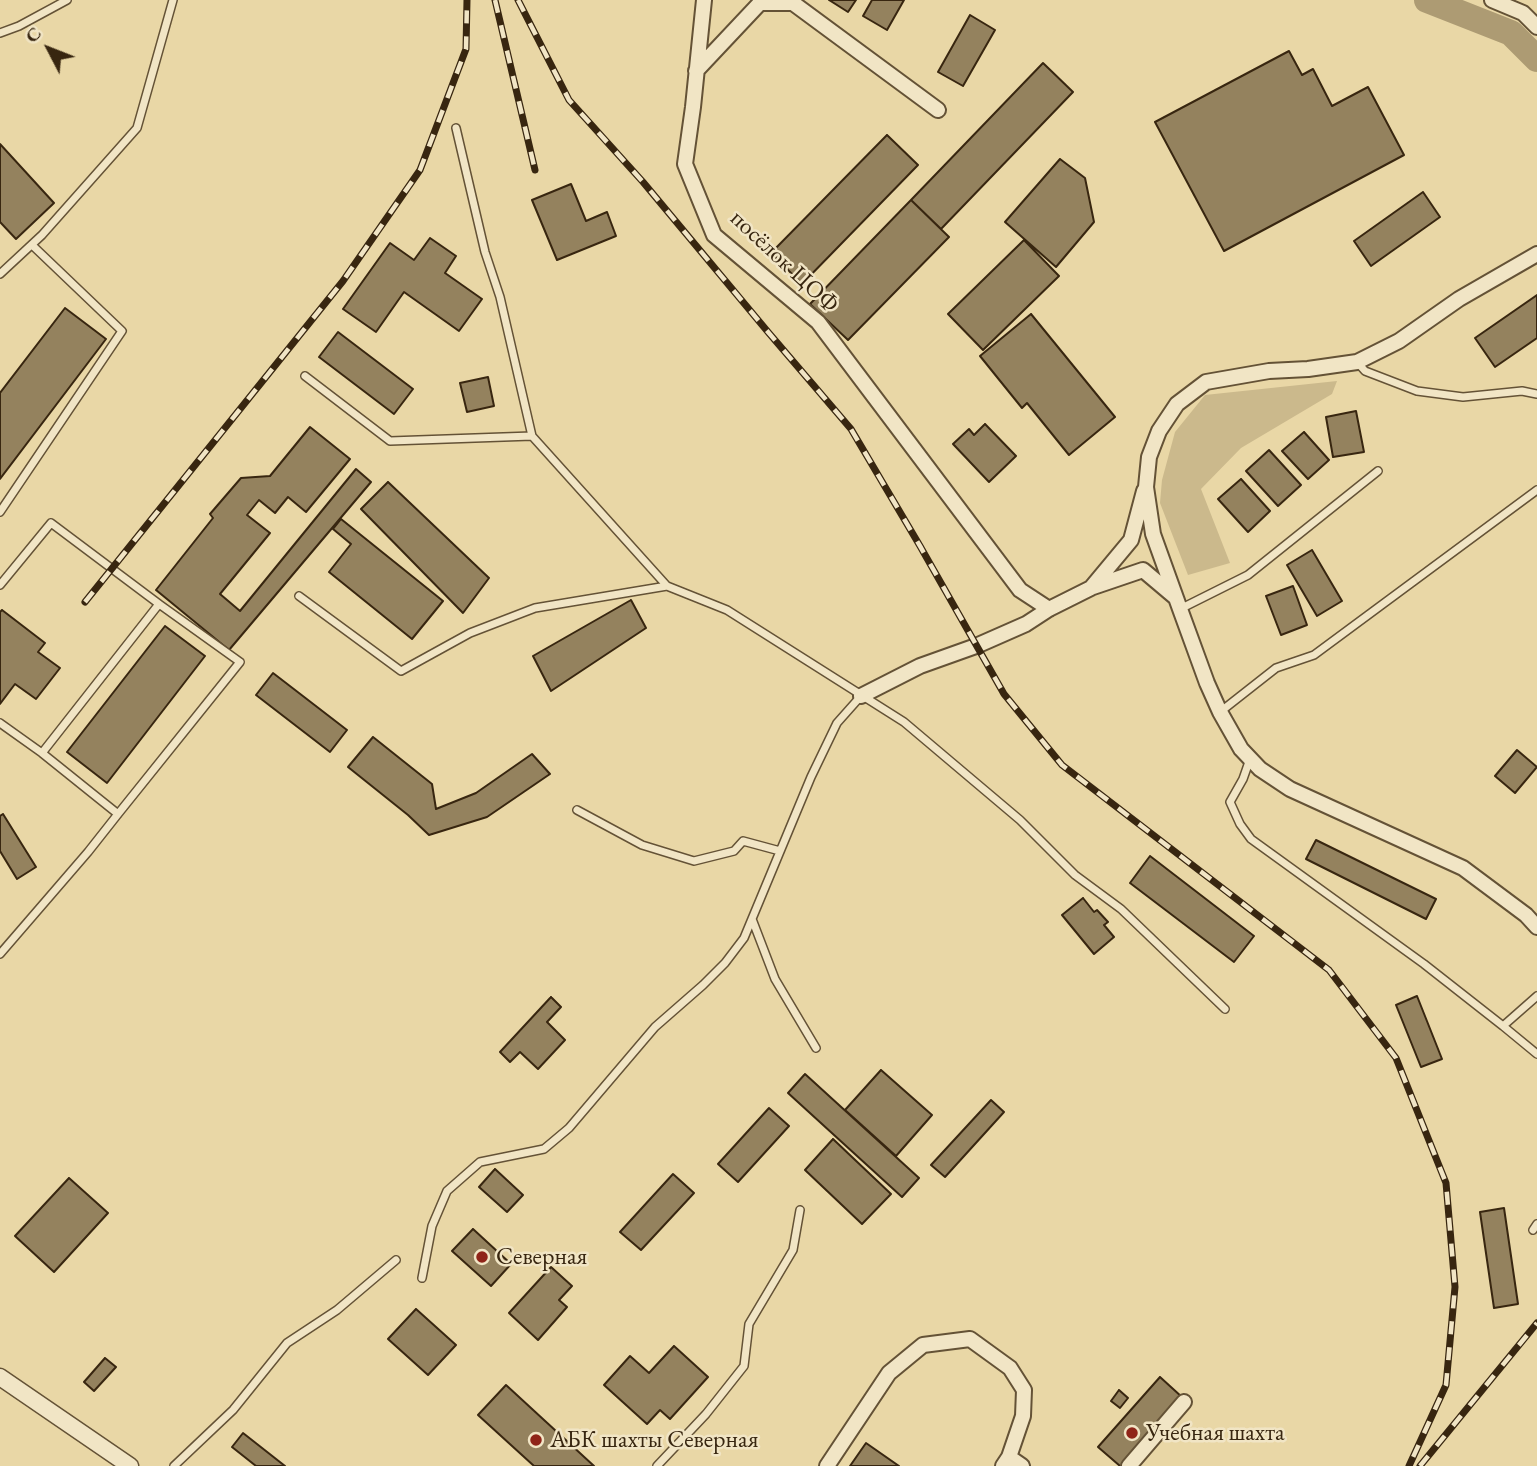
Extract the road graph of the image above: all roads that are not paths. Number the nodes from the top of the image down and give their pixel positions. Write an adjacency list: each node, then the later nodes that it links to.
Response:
1 (67, 0): 6 (lane)
2 (173, 0): 10 (lane)
3 (704, 0): 7 (street, посёлок ЦОФ)
4 (1492, 0): 5 (street)
5 (1537, 27)
6 (0, 33)
7 (696, 71): 8 (street); 27 (street, посёлок ЦОФ)
8 (938, 110)
9 (456, 128): 16 (lane)
10 (32, 245): 12 (lane); 20 (lane)
11 (1537, 254): 13 (street)
12 (0, 274)
13 (1357, 362): 15 (lane); 18 (street)
14 (305, 376): 16 (lane)
15 (1537, 394)
16 (532, 436): 22 (lane)
17 (1378, 471): 26 (lane)
18 (1146, 487): 23 (street); 26 (street)
19 (1537, 490): 29 (lane)
20 (0, 512)
21 (0, 585): 25 (lane)
22 (667, 586): 24 (lane); 28 (lane)
23 (1091, 588): 26 (street); 27 (street)
24 (299, 596)
25 (159, 604): 31 (lane); 34 (lane)
26 (1178, 604): 29 (street)
27 (1049, 609): 28 (street)
28 (861, 696): 35 (lane); 40 (lane)
29 (1220, 712): 32 (street)
30 (0, 723): 31 (lane)
31 (42, 753): 34 (lane)
32 (1250, 758): 37 (street); 41 (lane)
33 (576, 810): 35 (lane)
34 (118, 814): 38 (lane)
35 (780, 851): 36 (lane)
36 (752, 919): 42 (lane); 46 (lane)
37 (1537, 927)
38 (0, 954)
39 (1537, 996): 41 (lane)
40 (1224, 1009)
41 (1503, 1026): 43 (lane)
42 (816, 1048)
43 (1537, 1054)
44 (800, 1210): 52 (lane)
45 (396, 1260): 51 (lane)
46 (422, 1278)
47 (0, 1377): 50 (street)
48 (1184, 1402): 55 (street)
49 (1006, 1462): 53 (street); 54 (street)
50 (130, 1466)
51 (174, 1466)
52 (657, 1466)
53 (827, 1466)
54 (1022, 1466)
55 (1129, 1466)

